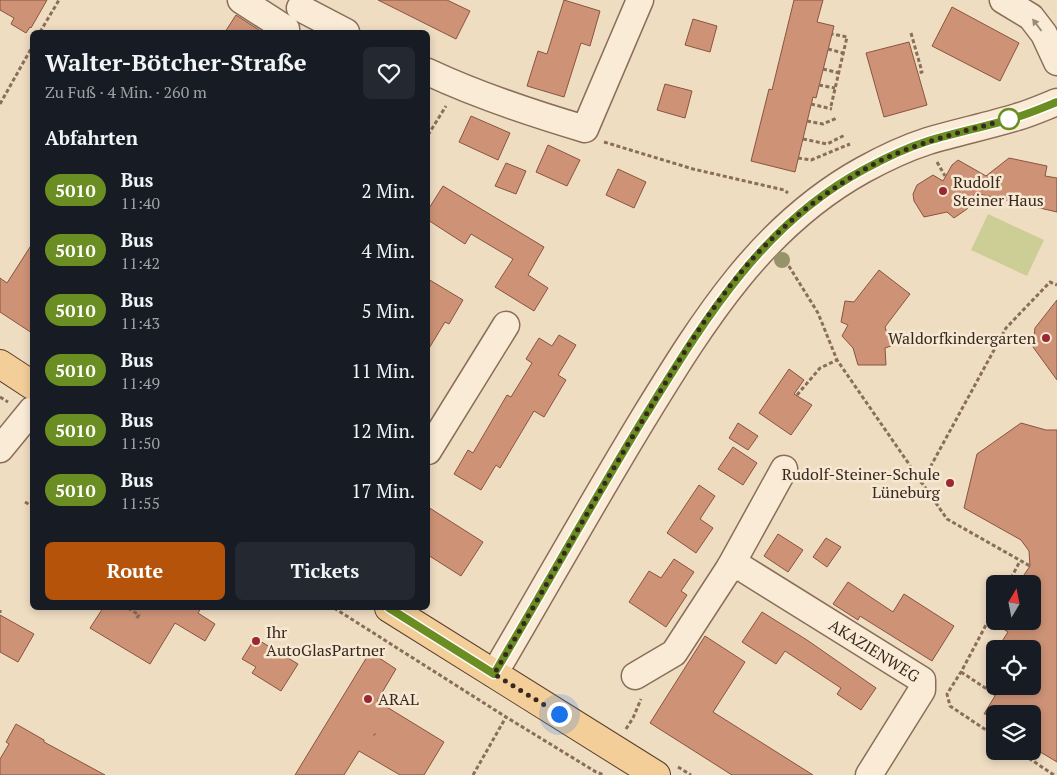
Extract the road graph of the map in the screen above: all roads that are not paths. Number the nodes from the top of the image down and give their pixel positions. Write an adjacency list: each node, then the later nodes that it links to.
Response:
1 (241, 0): 4 (street)
2 (640, 0): 7 (street)
3 (1003, 0): 6 (street, one-way to 3)
4 (294, 18): 5 (street)
5 (339, 30)
6 (1057, 62)
7 (430, 73)
8 (1057, 102): 18 (street)
9 (506, 324): 13 (street)
10 (0, 364): 11 (main road)
11 (30, 384)
12 (30, 412): 14 (street)
13 (430, 448)
14 (0, 449)
15 (784, 470): 16 (street)
16 (730, 567): 19 (street); 21 (street, AKAZIENWEG)
17 (392, 610): 18 (main road)
18 (494, 674): 20 (main road)
19 (635, 676)
20 (656, 775)
21 (869, 775)

